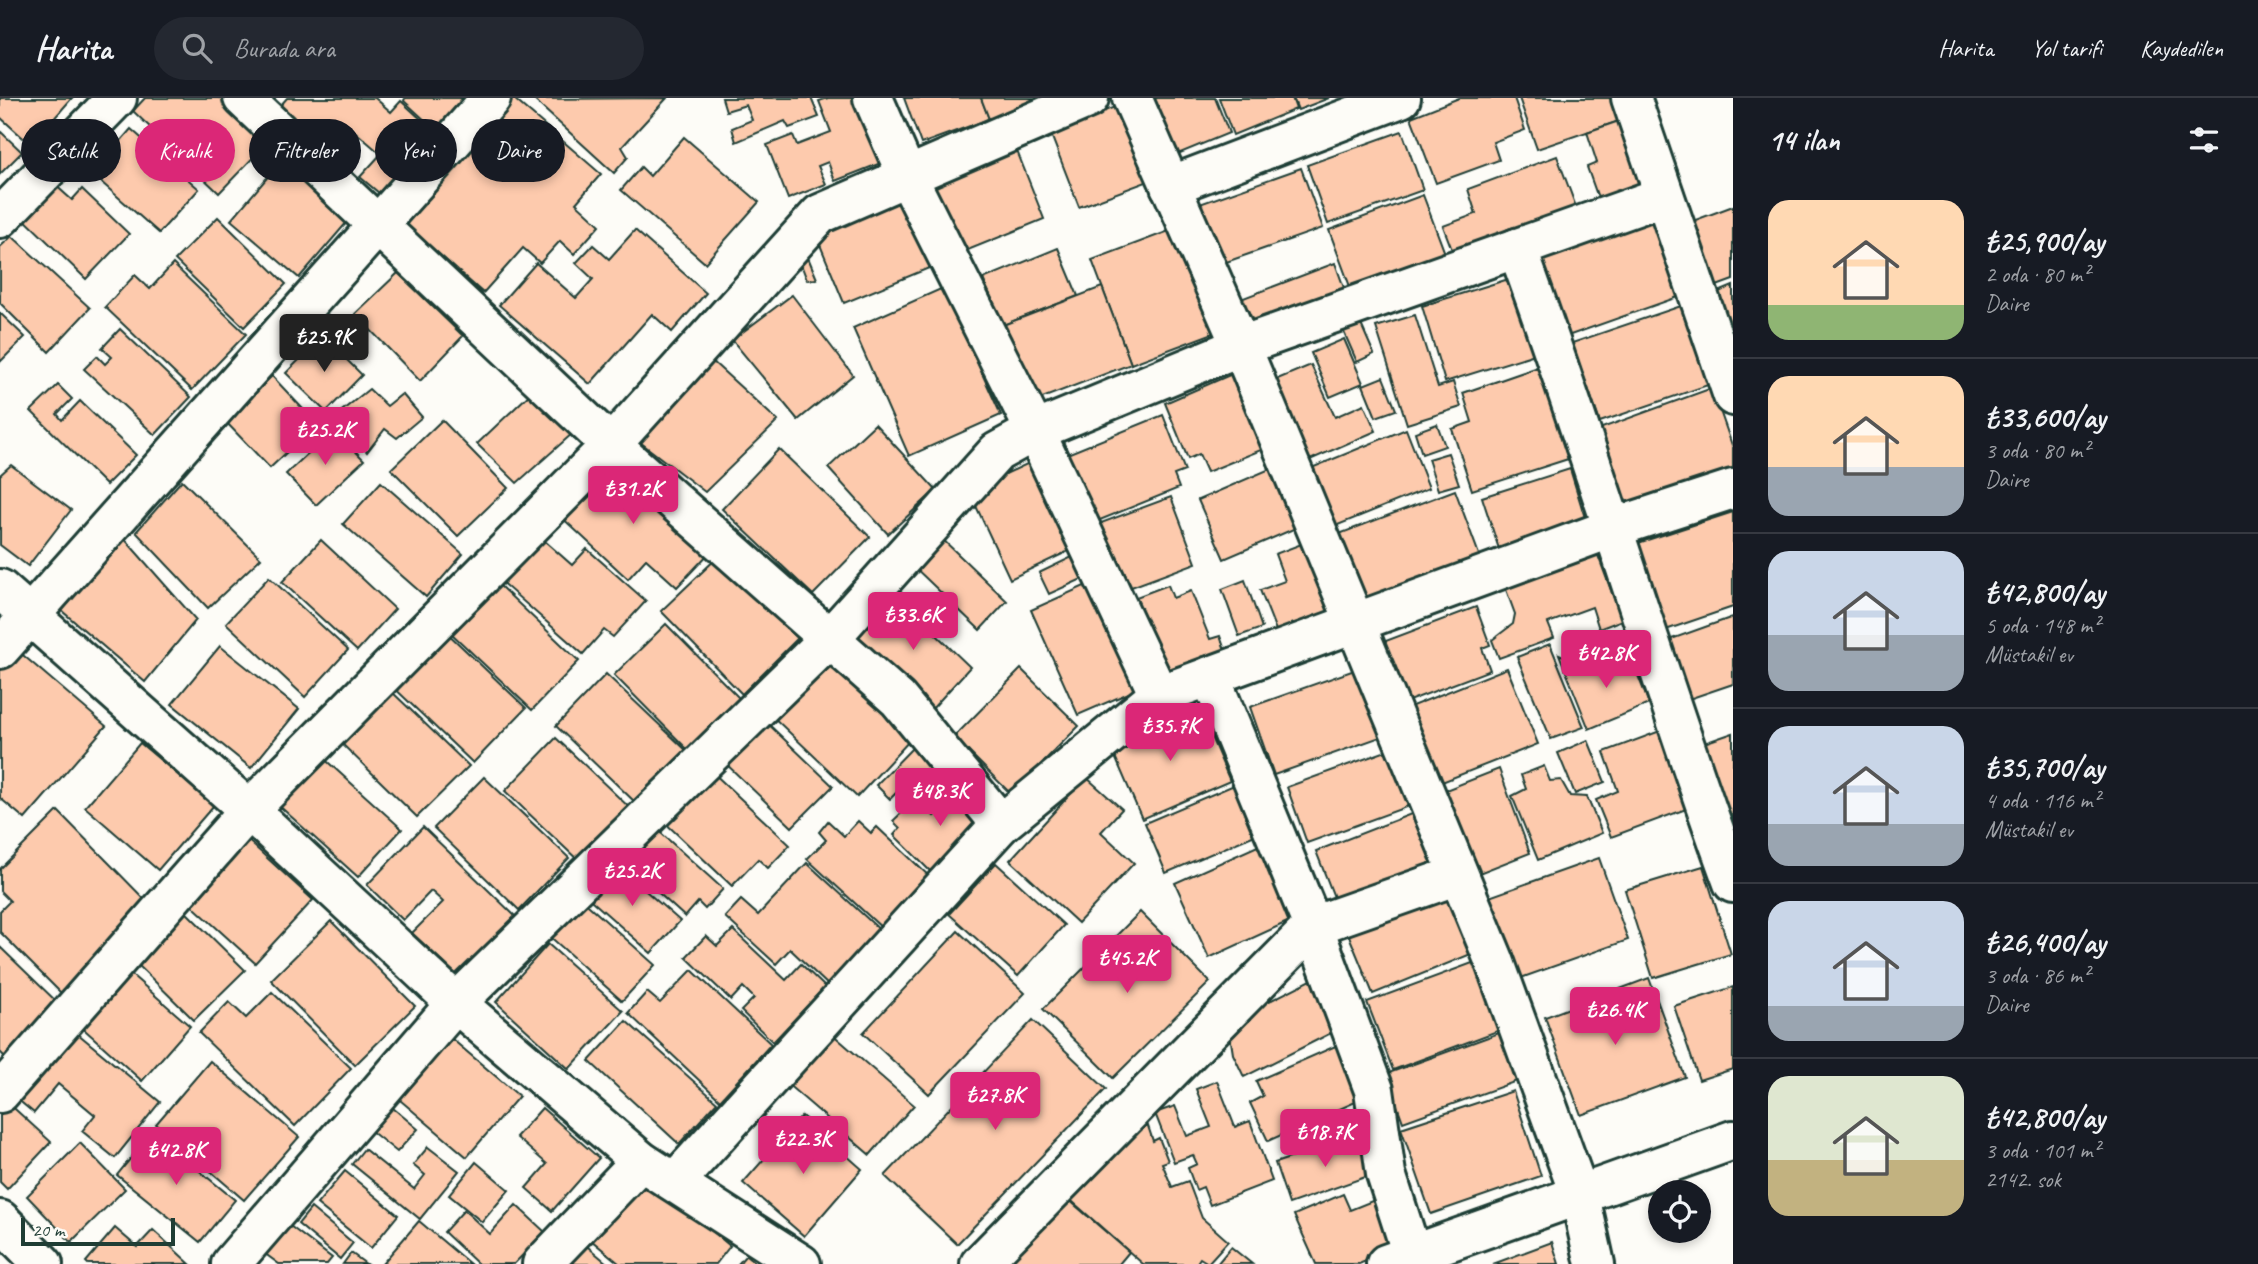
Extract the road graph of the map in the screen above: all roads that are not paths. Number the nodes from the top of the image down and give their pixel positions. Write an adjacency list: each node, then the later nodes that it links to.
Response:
1 (117, 98): 12 (street)
2 (243, 98): 13 (street)
3 (491, 98): 13 (street)
4 (873, 98): 9 (street)
5 (1089, 98): 9 (street)
6 (1132, 98): 10 (street)
7 (1631, 98): 11 (street)
8 (1384, 101): 10 (street)
9 (907, 176): 17 (street); 18 (street)
10 (1170, 186): 15 (street)
11 (1664, 196): 14 (street); 16 (street)
12 (0, 218)
13 (378, 222): 18 (street); 22 (street)
14 (1517, 248): 15 (street); 20 (street)
15 (1241, 346): 17 (street); 23 (street)
16 (1733, 396)
17 (1035, 431): 24 (street); 27 (street)
18 (611, 445): 24 (street); 28 (street)
19 (1733, 489): 20 (street)
20 (1611, 528): 23 (street); 31 (street)
21 (0, 589): 22 (street)
22 (30, 617): 25 (street); 28 (street)
23 (1356, 622): 26 (street); 30 (street)
24 (830, 638): 29 (street); 33 (street)
25 (0, 649)
26 (1210, 676): 27 (street); 32 (street)
27 (1159, 695): 29 (street)
28 (249, 810): 33 (street); 34 (street)
29 (1001, 824): 37 (street)
30 (1458, 875): 32 (street); 38 (street)
31 (1733, 883)
32 (1313, 926): 40 (street); 45 (street)
33 (456, 1003): 36 (street); 42 (street)
34 (0, 1093)
35 (1733, 1140): 38 (street)
36 (641, 1161): 37 (street); 43 (street)
37 (675, 1182): 44 (street)
38 (1580, 1196): 40 (street); 46 (street)
39 (0, 1220): 41 (street)
40 (1404, 1260)
41 (43, 1264)
42 (230, 1264)
43 (542, 1264)
44 (801, 1264)
45 (980, 1264)
46 (1595, 1264)

